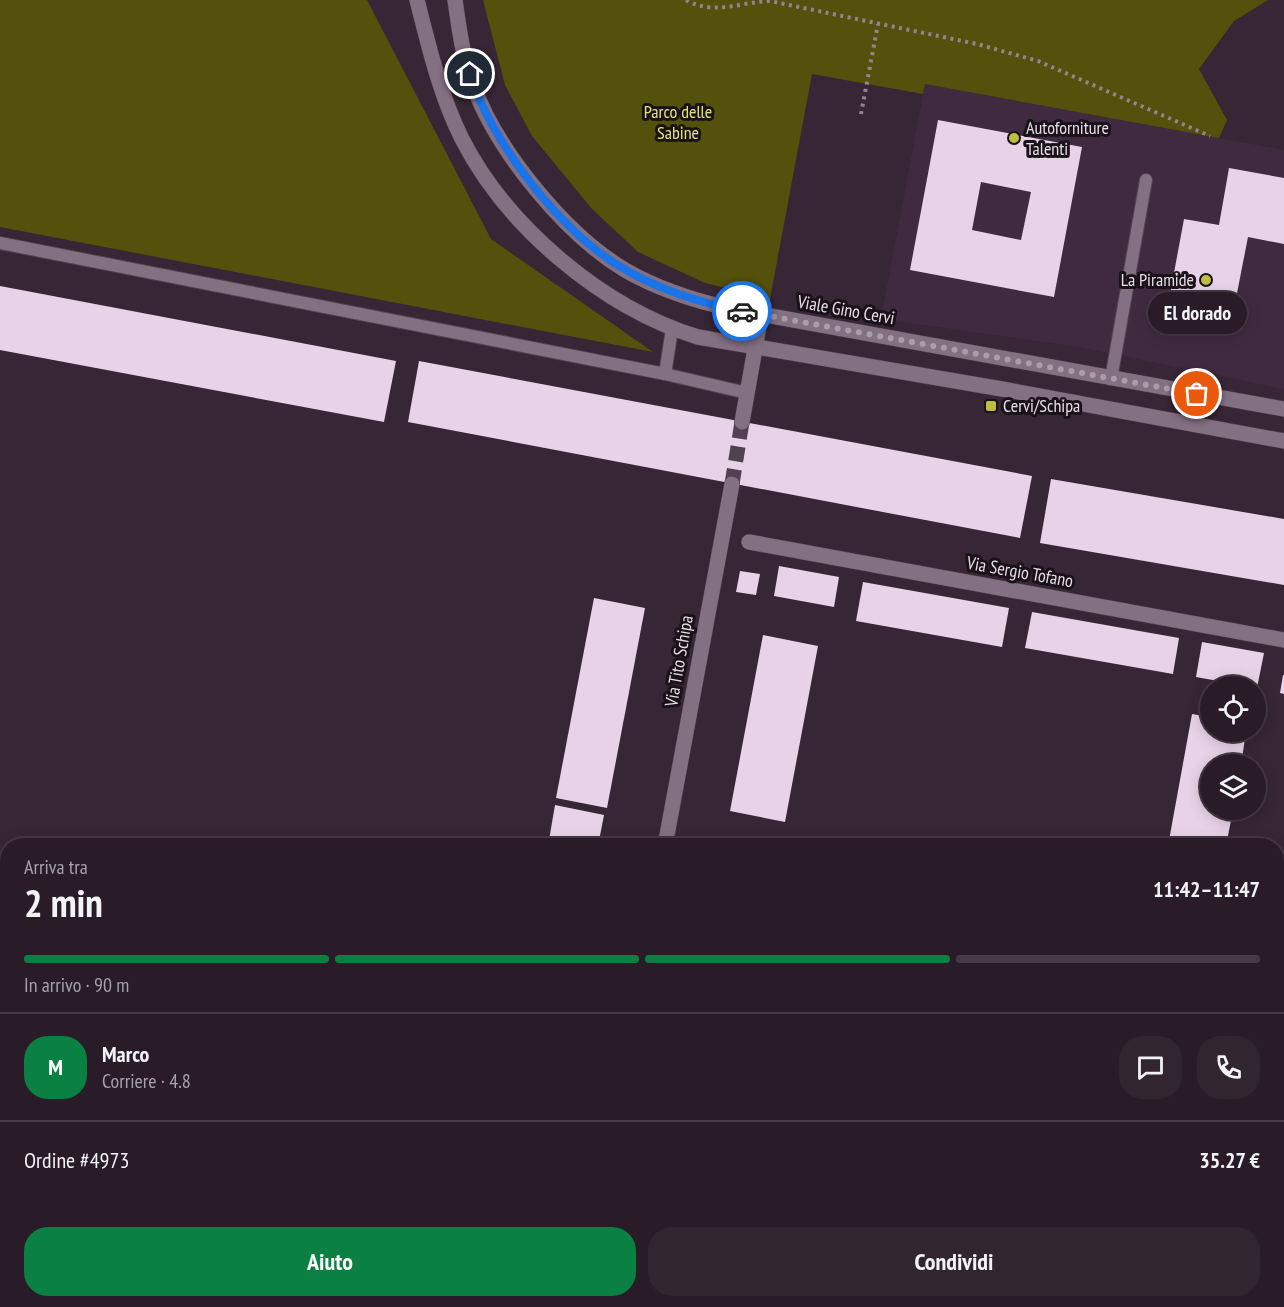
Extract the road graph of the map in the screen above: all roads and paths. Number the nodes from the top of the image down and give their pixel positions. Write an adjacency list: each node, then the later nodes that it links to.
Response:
1 (417, 0): 10 (street)
2 (454, 0): 9 (street, Viale Gino Cervi)
3 (686, 0): 4 (path)
4 (878, 23): 5 (path); 6 (path)
5 (861, 114)
6 (1210, 136)
7 (1146, 180): 13 (lane)
8 (0, 243): 12 (lane)
9 (761, 315): 11 (street); 13 (street, Viale Gino Cervi)
10 (672, 329): 11 (street); 12 (lane)
11 (756, 347): 14 (street); 17 (street)
12 (666, 374): 14 (lane)
13 (1111, 378): 15 (street, Viale Gino Cervi)
14 (747, 393): 16 (street)
15 (1284, 410)
16 (742, 422)
17 (1284, 441)
18 (732, 484): 21 (street, Via Tito Schipa)
19 (749, 542): 20 (street, Via Sergio Tofano)
20 (1284, 640)
21 (666, 838)

